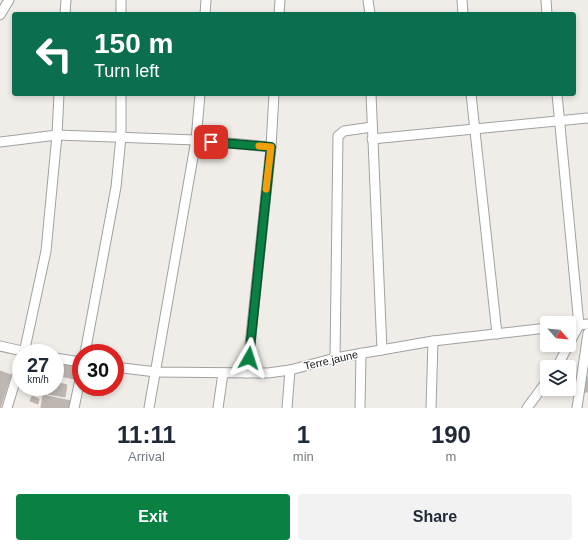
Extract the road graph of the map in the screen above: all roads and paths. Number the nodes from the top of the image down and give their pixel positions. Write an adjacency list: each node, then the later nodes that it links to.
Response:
1 (9, 0): 16 (street)
2 (66, 0): 9 (street)
3 (121, 0): 10 (street)
4 (206, 0): 11 (street)
5 (280, 0): 12 (street)
6 (368, 0): 13 (street)
7 (462, 0): 14 (street)
8 (546, 0): 15 (street)
9 (65, 12)
10 (121, 12)
11 (205, 12)
12 (279, 12)
13 (370, 12)
14 (463, 12)
15 (548, 12)
16 (0, 15)
17 (59, 96): 28 (street)
18 (121, 96): 29 (street)
19 (200, 96): 31 (street)
20 (274, 96): 33 (street)
21 (371, 96): 26 (street)
22 (471, 96): 27 (street)
23 (557, 96): 25 (street)
24 (588, 118): 25 (street)
25 (560, 121): 27 (street); 34 (street)
26 (372, 127): 30 (street); 45 (street)
27 (474, 130): 30 (street); 37 (street)
28 (57, 135): 29 (street); 32 (street); 39 (street)
29 (121, 137): 31 (street); 40 (street)
30 (372, 139): 43 (street)
31 (196, 140): 33 (street); 49 (street)
32 (0, 142)
33 (271, 147): 51 (street)
34 (584, 324): 46 (street)
35 (540, 329): 37 (street, Terre jaune)
36 (588, 333): 63 (street)
37 (498, 334): 38 (street, Terre jaune)
38 (433, 341): 43 (street, Terre jaune); 61 (street)
39 (28, 344)
40 (88, 344)
41 (0, 346): 42 (street)
42 (12, 349)
43 (382, 350): 44 (street, Terre jaune)
44 (361, 353): 45 (street, Terre jaune); 60 (street)
45 (335, 358): 48 (street, Terre jaune)
46 (561, 360)
47 (124, 368): 49 (street, Terre jaune)
48 (290, 370): 51 (street, Terre jaune); 59 (street)
49 (156, 372): 50 (street, Terre jaune); 57 (street)
50 (223, 373): 51 (street, Terre jaune); 58 (street)
51 (247, 374)
52 (540, 390): 62 (street)
53 (12, 392): 55 (street)
54 (77, 396): 56 (street)
55 (7, 408)
56 (74, 408)
57 (149, 408)
58 (218, 408)
59 (287, 408)
60 (360, 408)
61 (431, 408)
62 (527, 408)
63 (577, 408)

